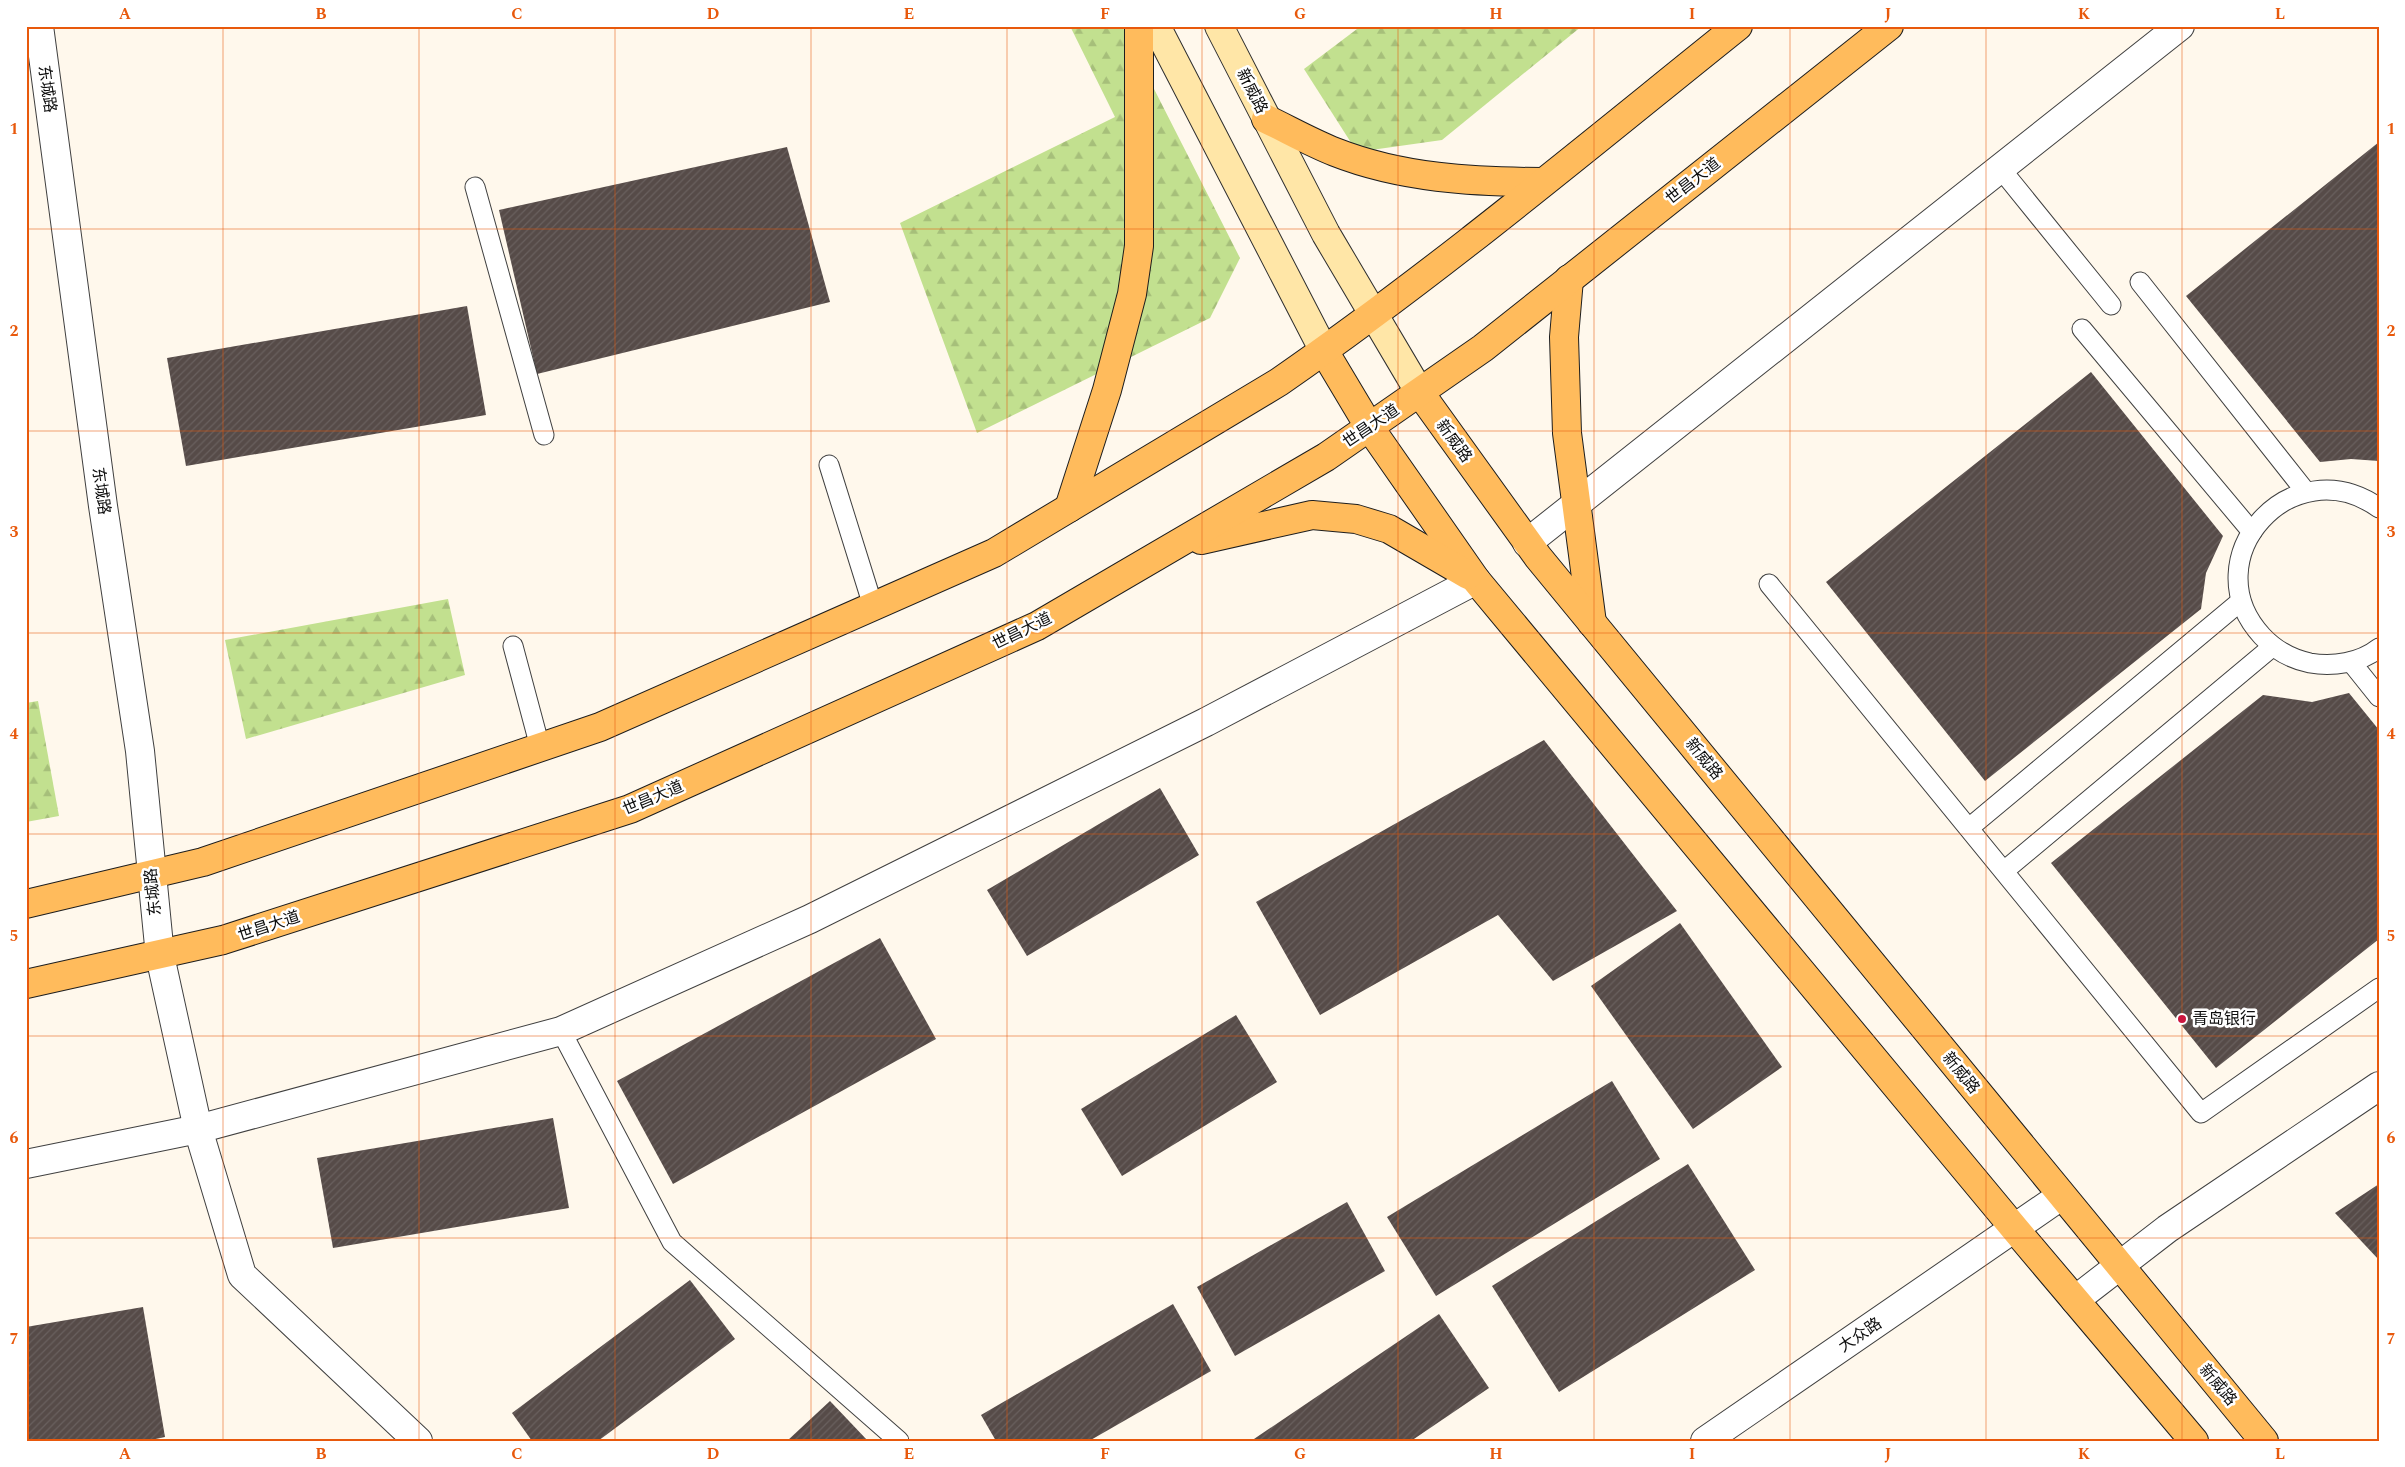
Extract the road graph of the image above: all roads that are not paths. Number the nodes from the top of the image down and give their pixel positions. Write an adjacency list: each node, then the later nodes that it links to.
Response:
1 (39, 26): 42 (street, 东城路)
2 (1139, 26): 24 (main road)
3 (1156, 26): 17 (main road)
4 (1219, 26): 8 (main road, 新威路)
5 (1738, 26): 10 (main road)
6 (1889, 26): 12 (main road, 世昌大道)
7 (2180, 26): 9 (street)
8 (1266, 119): 10 (main road); 15 (main road, 新威路)
9 (2000, 168): 14 (lane); 23 (street)
10 (1543, 182): 15 (main road)
11 (475, 187): 20 (lane)
12 (1570, 279): 18 (main road, 世昌大道); 23 (main road)
13 (2140, 282): 22 (lane)
14 (2111, 305)
15 (1373, 315): 17 (main road); 18 (main road, 新威路)
16 (2082, 329): 26 (lane)
17 (1324, 351): 19 (main road); 24 (main road)
18 (1420, 394): 19 (main road, 世昌大道); 27 (main road, 新威路)
19 (1370, 428): 28 (main road, 世昌大道); 29 (main road)
20 (544, 435)
21 (829, 465): 32 (lane)
22 (2306, 492): 25 (lane); 26 (lane)
23 (1577, 503): 27 (street); 33 (main road)
24 (1069, 508): 32 (main road)
25 (2379, 508)
26 (2252, 532): 31 (lane)
27 (1527, 543): 33 (main road, 新威路)
28 (1168, 548): 29 (main road); 44 (main road, 世昌大道)
29 (1476, 580): 47 (street); 52 (main road)
30 (1769, 584): 40 (lane)
31 (2241, 601): 35 (lane); 40 (lane)
32 (873, 606): 39 (main road)
33 (1592, 623): 51 (main road, 新威路)
34 (513, 646): 39 (lane)
35 (2272, 647): 37 (lane); 41 (lane)
36 (2379, 648): 37 (lane)
37 (2352, 662): 38 (lane)
38 (2379, 697)
39 (540, 747): 42 (main road)
40 (1968, 828): 41 (lane)
41 (2004, 872): 46 (lane)
42 (151, 876): 43 (main road); 44 (street, 东城路)
43 (26, 904)
44 (160, 956): 45 (main road, 世昌大道); 49 (street, 东城路)
45 (26, 984)
46 (2379, 988)
47 (561, 1031): 49 (street); 56 (lane)
48 (2379, 1086): 53 (street)
49 (198, 1129): 50 (street); 55 (street, 东城路)
50 (26, 1164)
51 (2061, 1196): 52 (street, 大众路); 53 (main road, 新威路)
52 (2015, 1229): 54 (main road); 57 (street, 大众路)
53 (2120, 1267): 54 (street); 59 (main road, 新威路)
54 (2075, 1300): 58 (main road)
55 (418, 1441)
56 (899, 1441)
57 (1705, 1441)
58 (2194, 1441)
59 (2264, 1441)

